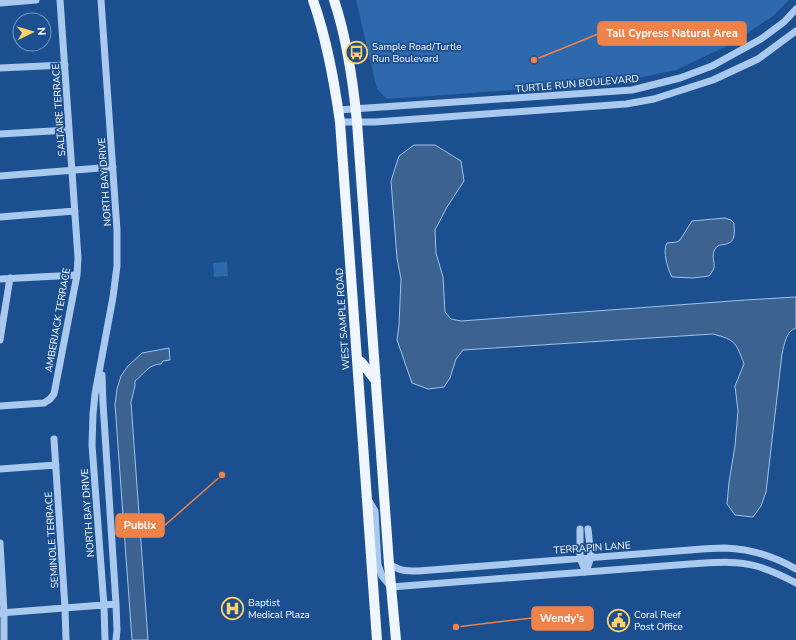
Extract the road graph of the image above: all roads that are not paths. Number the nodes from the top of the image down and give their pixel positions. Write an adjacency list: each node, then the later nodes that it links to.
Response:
1 (36, 0): 6 (street)
2 (60, 0): 9 (street, SALTAIRE TERRACE)
3 (101, 0): 17 (street, NORTH BAY DRIVE)
4 (313, 0): 12 (main road, WEST SAMPLE ROAD)
5 (334, 0): 11 (main road)
6 (0, 3)
7 (796, 9): 11 (street, TURTLE RUN BOULEVARD)
8 (796, 31): 14 (street)
9 (65, 65): 10 (street); 15 (street, SALTAIRE TERRACE)
10 (0, 68)
11 (356, 109): 12 (street, TURTLE RUN BOULEVARD); 14 (main road)
12 (338, 110): 13 (main road, WEST SAMPLE ROAD)
13 (340, 122): 14 (street); 26 (main road, WEST SAMPLE ROAD)
14 (357, 122): 28 (main road)
15 (69, 130): 16 (street); 18 (street, SALTAIRE TERRACE)
16 (0, 134)
17 (113, 167): 18 (street); 27 (street, NORTH BAY DRIVE)
18 (72, 171): 19 (street); 20 (street, AMBERJACK TERRACE)
19 (0, 176)
20 (75, 211): 21 (street); 22 (street, AMBERJACK TERRACE)
21 (0, 217)
22 (77, 275): 23 (street); 29 (street, AMBERJACK TERRACE)
23 (10, 278): 24 (street); 25 (street)
24 (0, 279)
25 (0, 340)
26 (357, 359): 28 (main road); 33 (main road, WEST SAMPLE ROAD)
27 (102, 361): 45 (street, NORTH BAY DRIVE); 46 (street, NORTH BAY DRIVE)
28 (376, 381): 40 (main road)
29 (0, 406)
30 (54, 439): 31 (street, SEMINOLE TERRACE)
31 (56, 464): 32 (street); 47 (street, SEMINOLE TERRACE)
32 (0, 469)
33 (366, 496): 44 (street); 53 (main road, WEST SAMPLE ROAD)
34 (580, 529): 39 (street)
35 (588, 529): 38 (street)
36 (0, 543): 37 (street)
37 (0, 555): 48 (street)
38 (591, 557): 39 (street, TERRAPIN LANE); 41 (street, TERRAPIN LANE); 42 (street)
39 (580, 558): 40 (street, TERRAPIN LANE); 42 (street)
40 (389, 564): 44 (main road)
41 (796, 569)
42 (586, 572): 43 (street); 44 (street)
43 (796, 583)
44 (391, 587): 54 (main road)
45 (116, 604): 46 (street); 52 (street, NORTH BAY DRIVE)
46 (104, 606): 47 (street); 51 (street, NORTH BAY DRIVE)
47 (65, 608): 48 (street); 50 (street, SEMINOLE TERRACE)
48 (2, 613): 49 (street)
49 (4, 640)
50 (66, 640)
51 (105, 640)
52 (116, 640)
53 (377, 640)
54 (396, 640)

